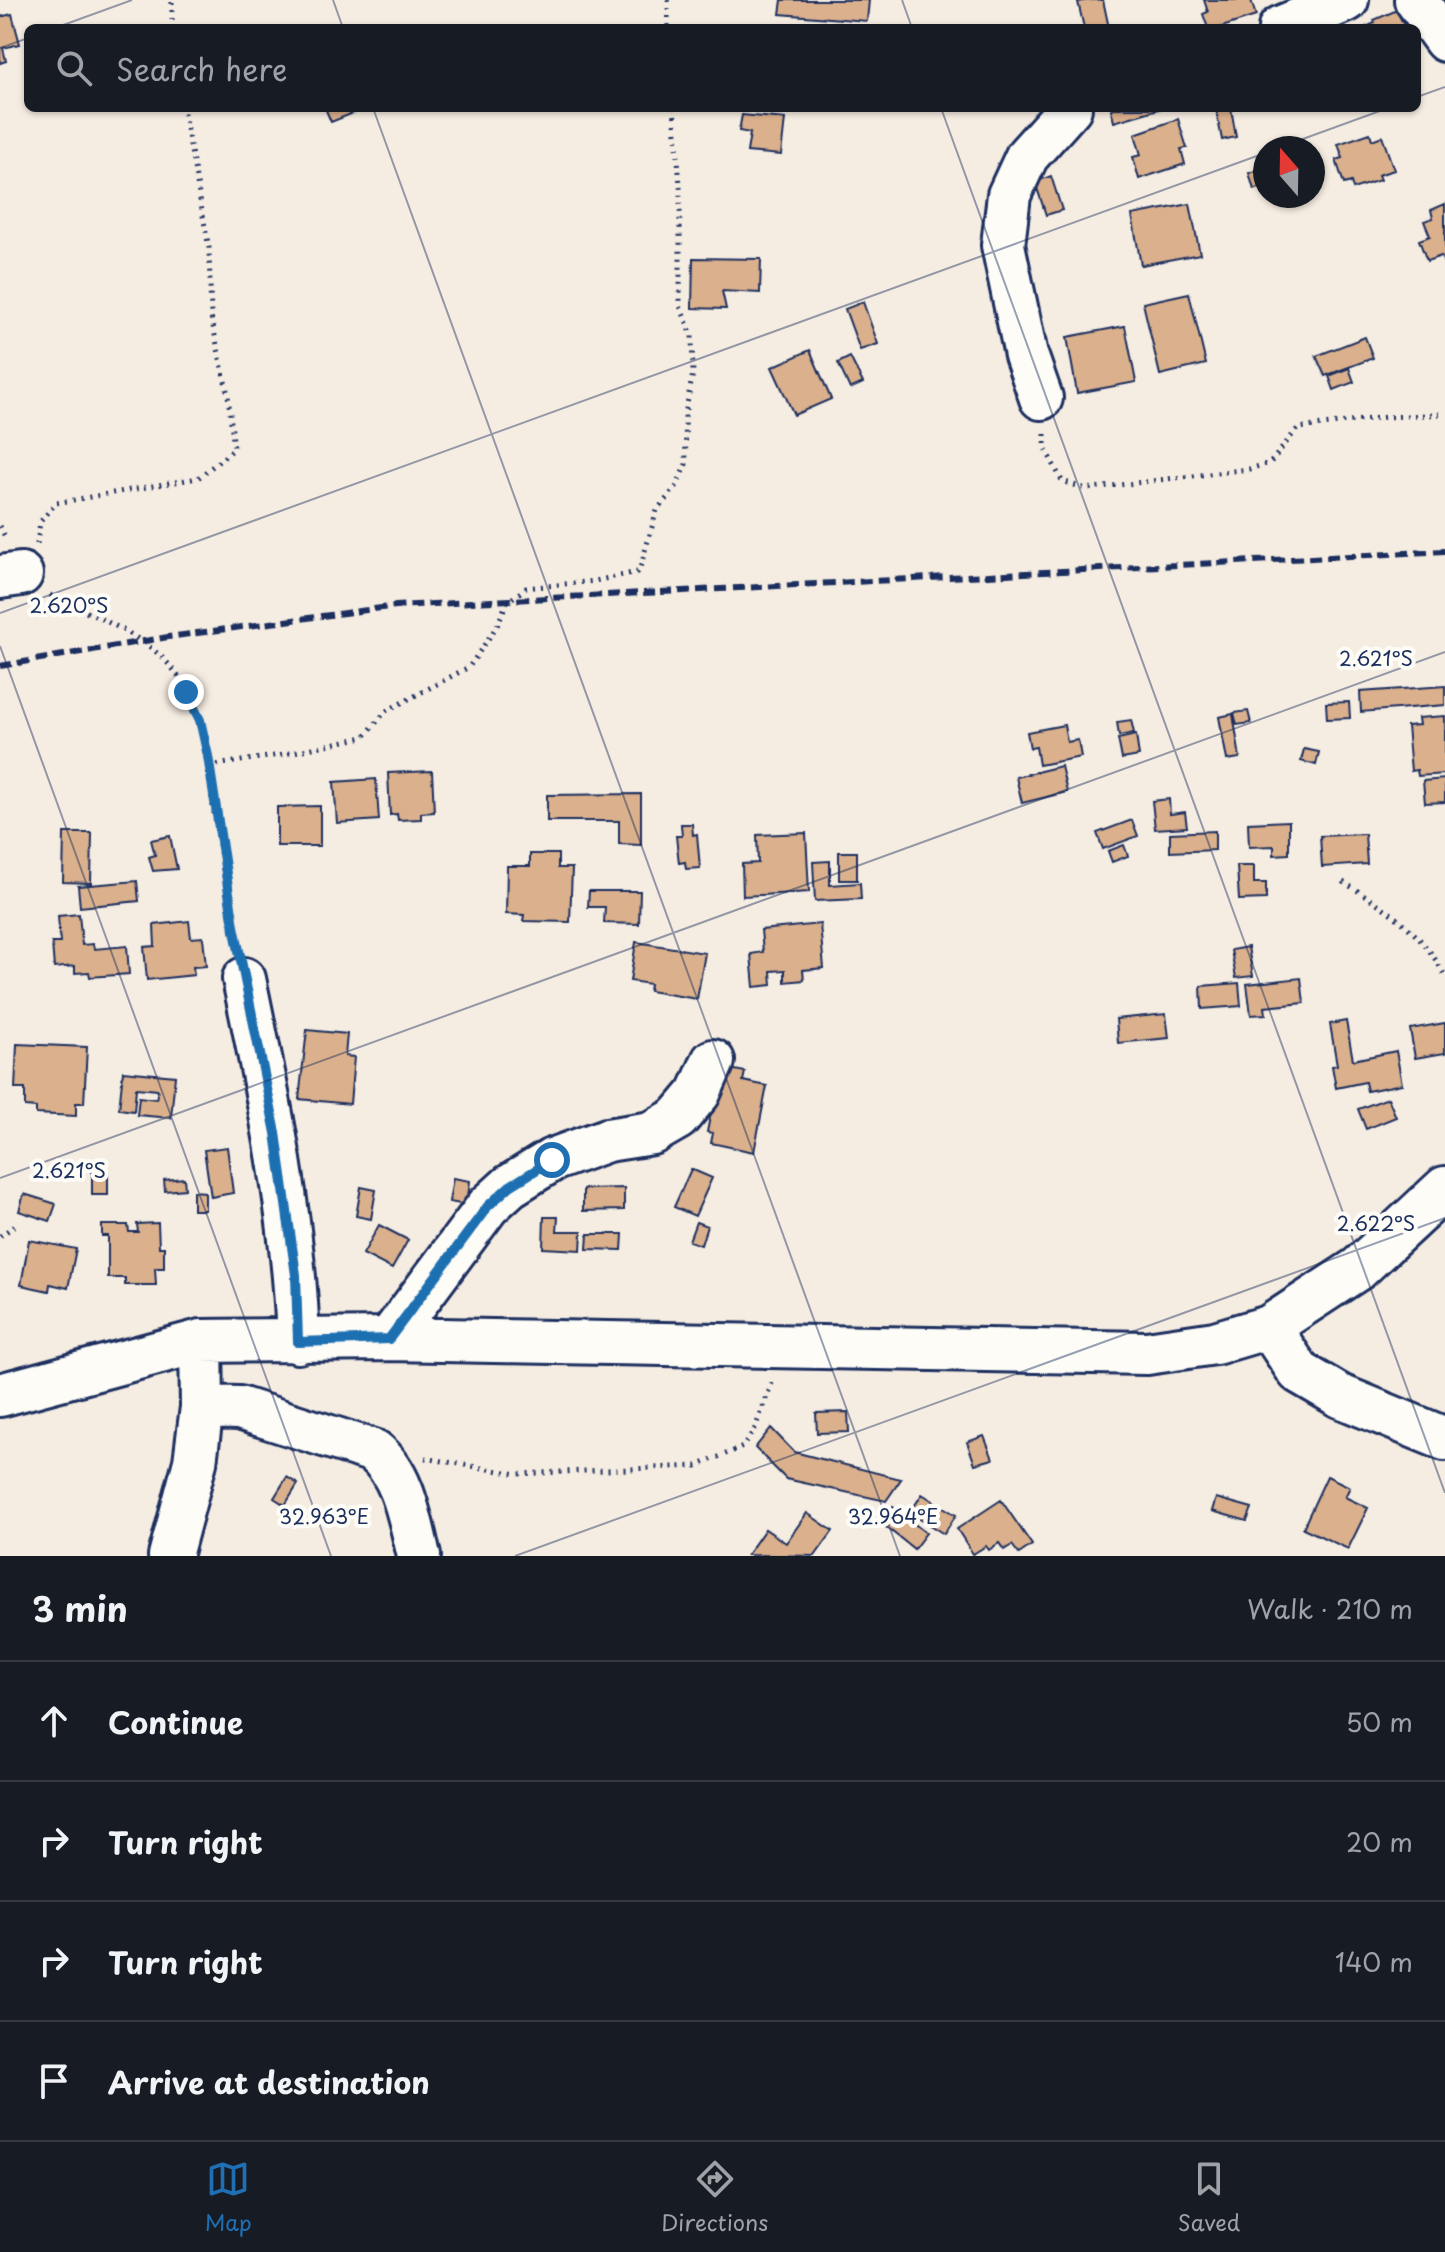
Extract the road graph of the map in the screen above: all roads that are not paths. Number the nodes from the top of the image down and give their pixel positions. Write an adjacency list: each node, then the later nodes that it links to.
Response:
1 (1347, 0): 3 (street)
2 (1416, 0): 4 (street)
3 (1290, 24)
4 (1445, 40)
5 (1066, 112): 6 (street)
6 (1041, 398)
7 (244, 979): 13 (street)
8 (713, 1061): 11 (street)
9 (1445, 1188): 10 (street)
10 (1269, 1327): 11 (street); 16 (street)
11 (389, 1339): 13 (street)
12 (201, 1341): 13 (street); 14 (street); 15 (street)
13 (298, 1342)
14 (0, 1395)
15 (202, 1407): 17 (street); 18 (street)
16 (1445, 1439)
17 (170, 1556)
18 (419, 1556)

